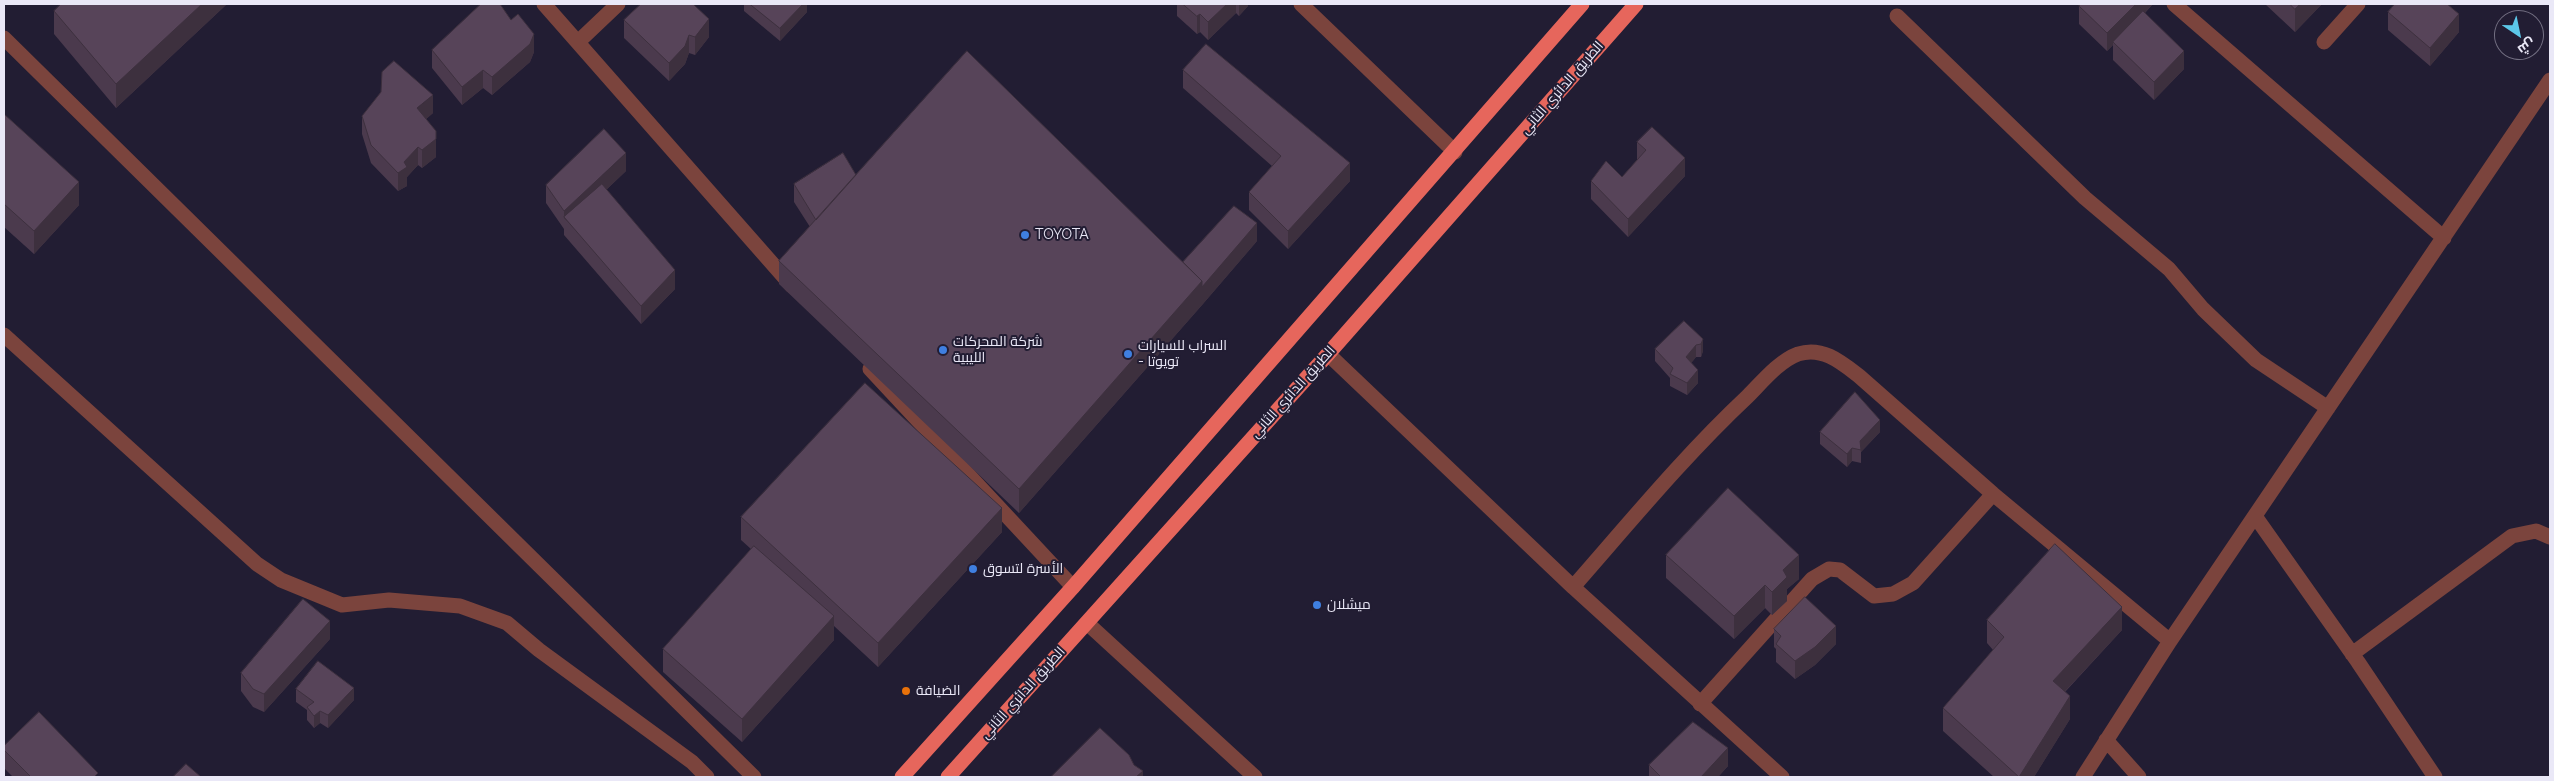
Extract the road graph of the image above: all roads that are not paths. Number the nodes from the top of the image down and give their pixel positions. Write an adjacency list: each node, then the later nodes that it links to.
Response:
1 (544, 4): 10 (street)
2 (618, 4): 10 (street)
3 (1301, 4): 13 (street)
4 (1582, 4): 13 (highway)
5 (1636, 4): 17 (highway, الطريق الدائري الثاني)
6 (2174, 4): 14 (street)
7 (2358, 4): 11 (street)
8 (1897, 16): 19 (street)
9 (4, 38): 31 (street)
10 (578, 42): 15 (street)
11 (2324, 42)
12 (2550, 80): 14 (street)
13 (1455, 152): 23 (highway)
14 (2444, 238): 19 (street)
15 (803, 298)
16 (4, 335): 30 (street)
17 (1328, 354): 24 (street); 25 (highway, الطريق الدائري الثاني)
18 (858, 356): 23 (street)
19 (2328, 408): 21 (street)
20 (1993, 494): 24 (street); 26 (street); 28 (street)
21 (2255, 516): 26 (street); 27 (street)
22 (2550, 537): 27 (street)
23 (1073, 587): 32 (highway)
24 (1573, 587): 28 (street)
25 (1087, 623): 33 (highway, الطريق الدائري الثاني); 34 (street)
26 (2170, 641): 29 (street)
27 (2352, 654): 38 (street)
28 (1700, 704): 35 (street)
29 (2106, 740): 36 (street); 37 (street)
30 (707, 777)
31 (754, 777)
32 (902, 777)
33 (948, 777)
34 (1255, 777)
35 (1782, 777)
36 (2083, 777)
37 (2139, 777)
38 (2435, 777)

